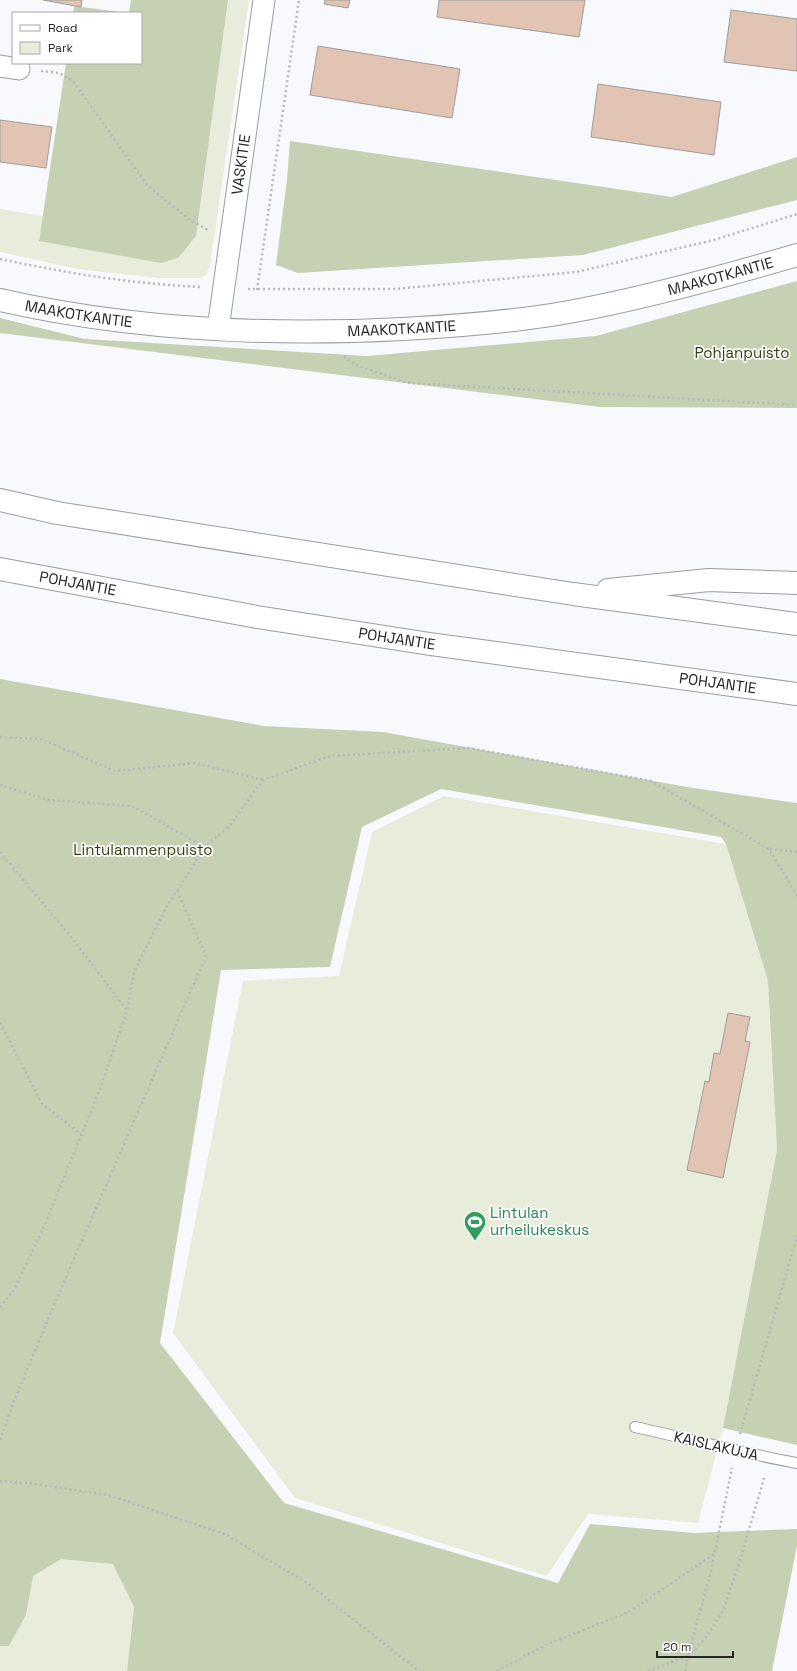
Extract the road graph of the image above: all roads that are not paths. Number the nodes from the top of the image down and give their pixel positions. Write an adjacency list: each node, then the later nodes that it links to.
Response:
1 (264, 0): 4 (street, VASKITIE)
2 (797, 255): 4 (main road, MAAKOTKANTIE)
3 (0, 300): 4 (main road, MAAKOTKANTIE)
4 (218, 329)
5 (0, 500): 8 (main road)
6 (0, 569): 10 (main road, POHJANTIE)
7 (797, 583): 8 (main road)
8 (573, 594): 9 (main road)
9 (797, 624)
10 (797, 694)
11 (635, 1427): 12 (lane, KAISLAKUJA)
12 (797, 1463)

